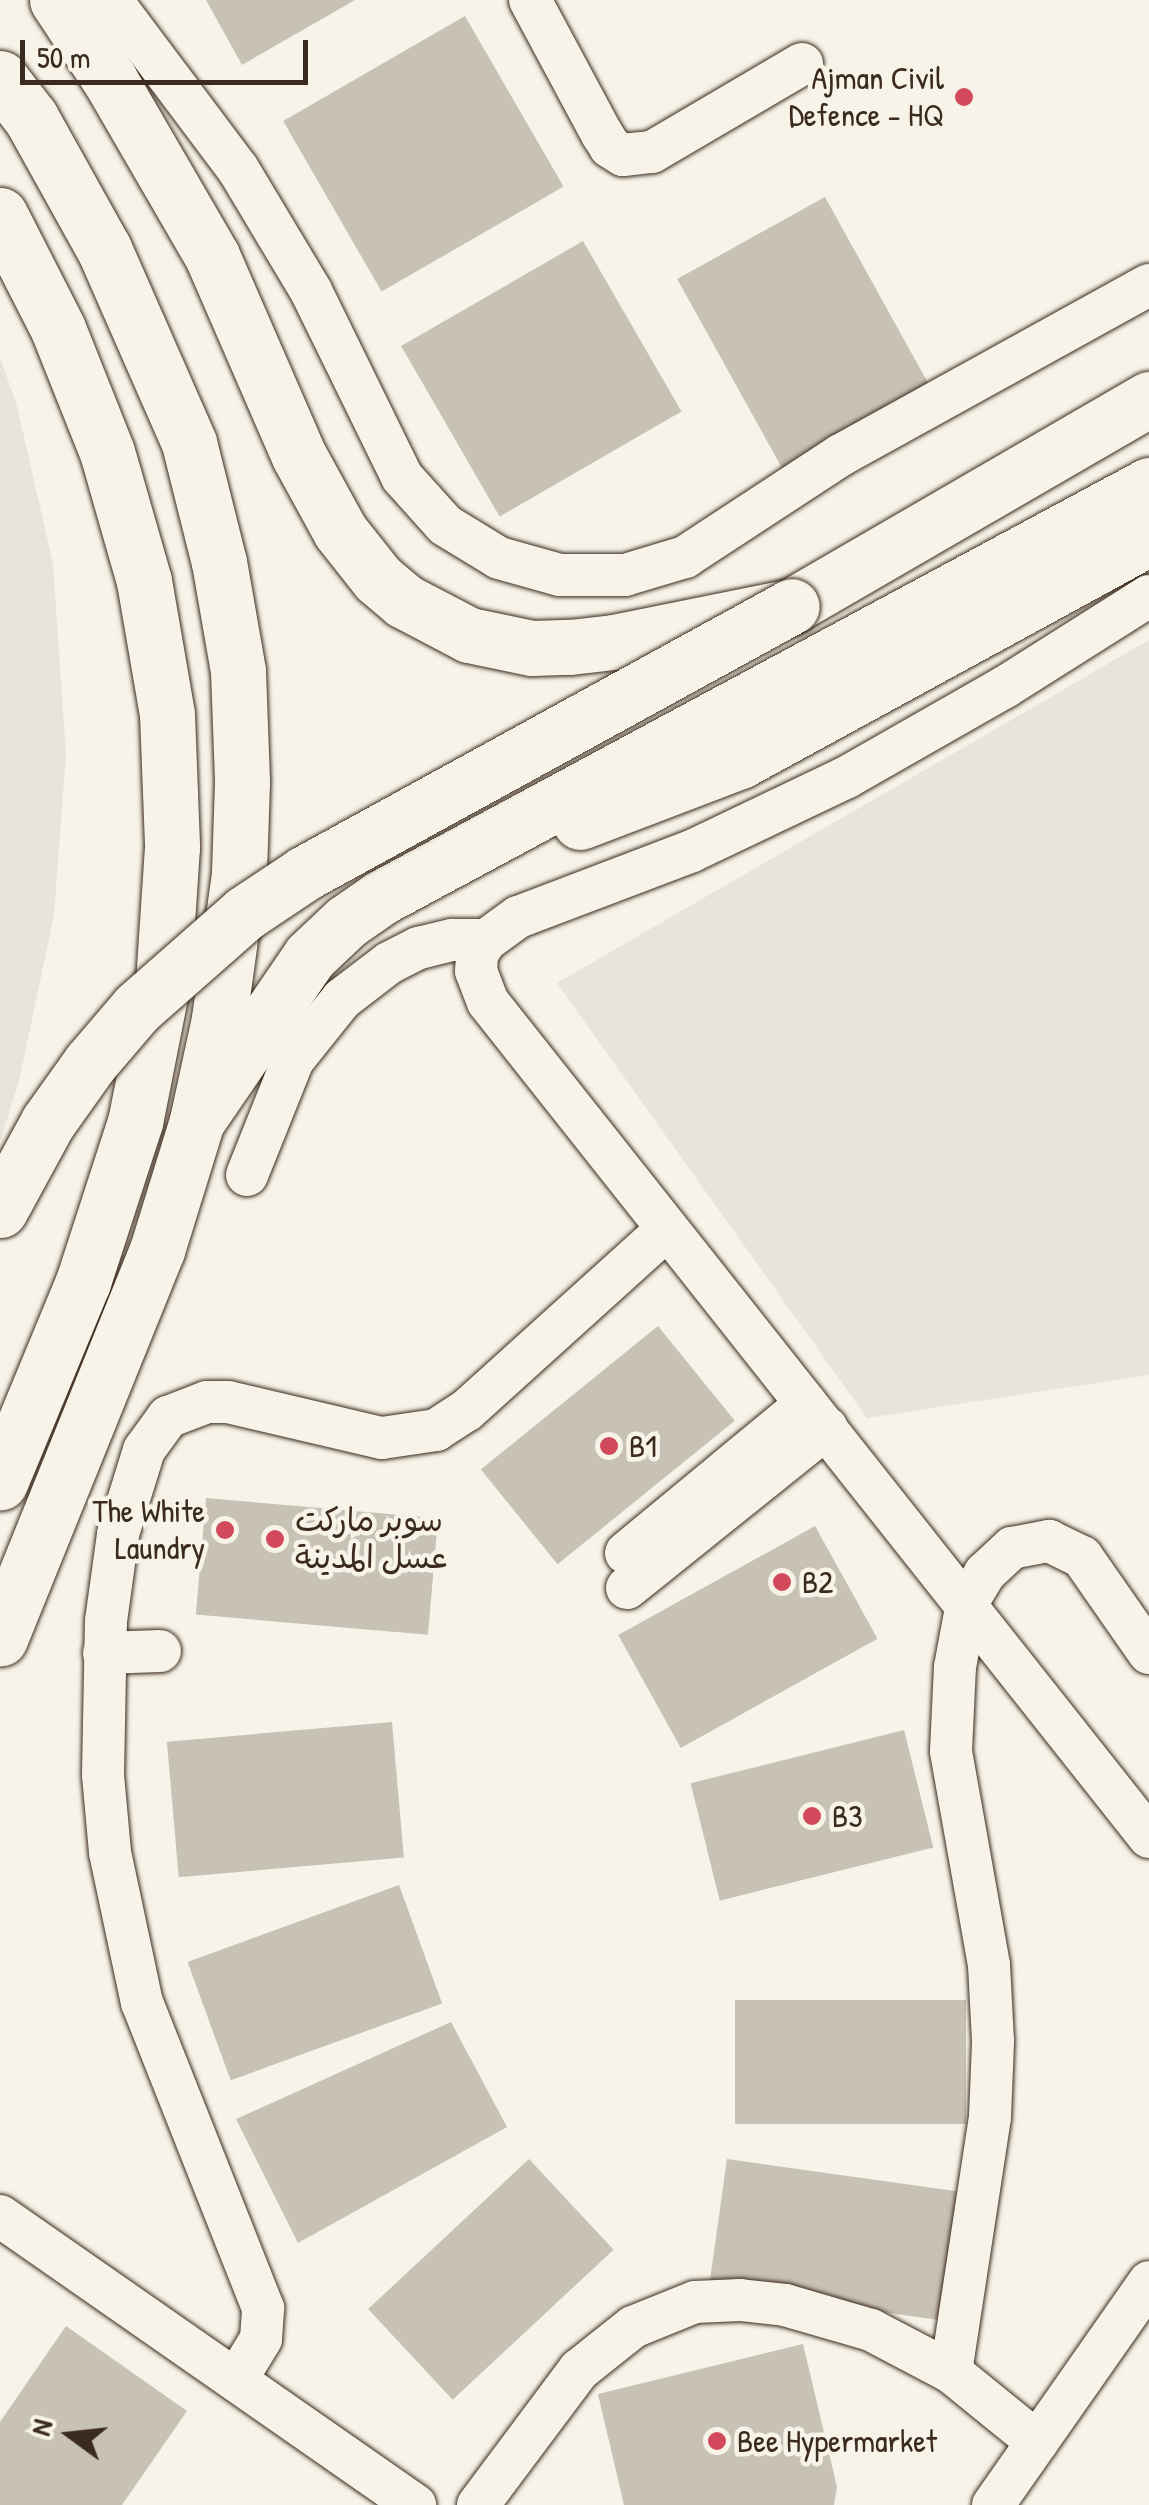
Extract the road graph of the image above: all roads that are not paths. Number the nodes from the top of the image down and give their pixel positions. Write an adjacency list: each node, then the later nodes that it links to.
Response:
1 (57, 0): 14 (main road, bridge)
2 (111, 0): 7 (street)
3 (530, 0): 4 (street)
4 (802, 64)
5 (0, 78): 18 (main road)
6 (0, 216): 23 (main road)
7 (1149, 284)
8 (1149, 358): 11 (main road)
9 (1149, 399): 11 (main road)
10 (1149, 485): 15 (main road)
11 (967, 506): 14 (main road)
12 (1149, 538): 15 (main road)
13 (1149, 596): 16 (street)
14 (792, 606): 20 (main road, bridge)
15 (958, 614): 16 (street); 18 (main road)
16 (1005, 687): 17 (street)
17 (486, 940): 19 (street); 21 (street)
18 (198, 1121): 26 (main road)
19 (247, 1176)
20 (0, 1210)
21 (666, 1230): 22 (street); 28 (street)
22 (816, 1416): 24 (street); 25 (street)
23 (0, 1482)
24 (618, 1577)
25 (967, 1603): 29 (street); 30 (street); 33 (street)
26 (0, 1638)
27 (160, 1651): 28 (street)
28 (104, 1653): 34 (street)
29 (1149, 1653)
30 (1149, 1837)
31 (0, 2216): 34 (street)
32 (1149, 2282): 35 (street)
33 (951, 2372): 35 (street); 37 (street)
34 (236, 2380): 36 (street)
35 (1037, 2442): 38 (street)
36 (415, 2505)
37 (478, 2505)
38 (993, 2505)

